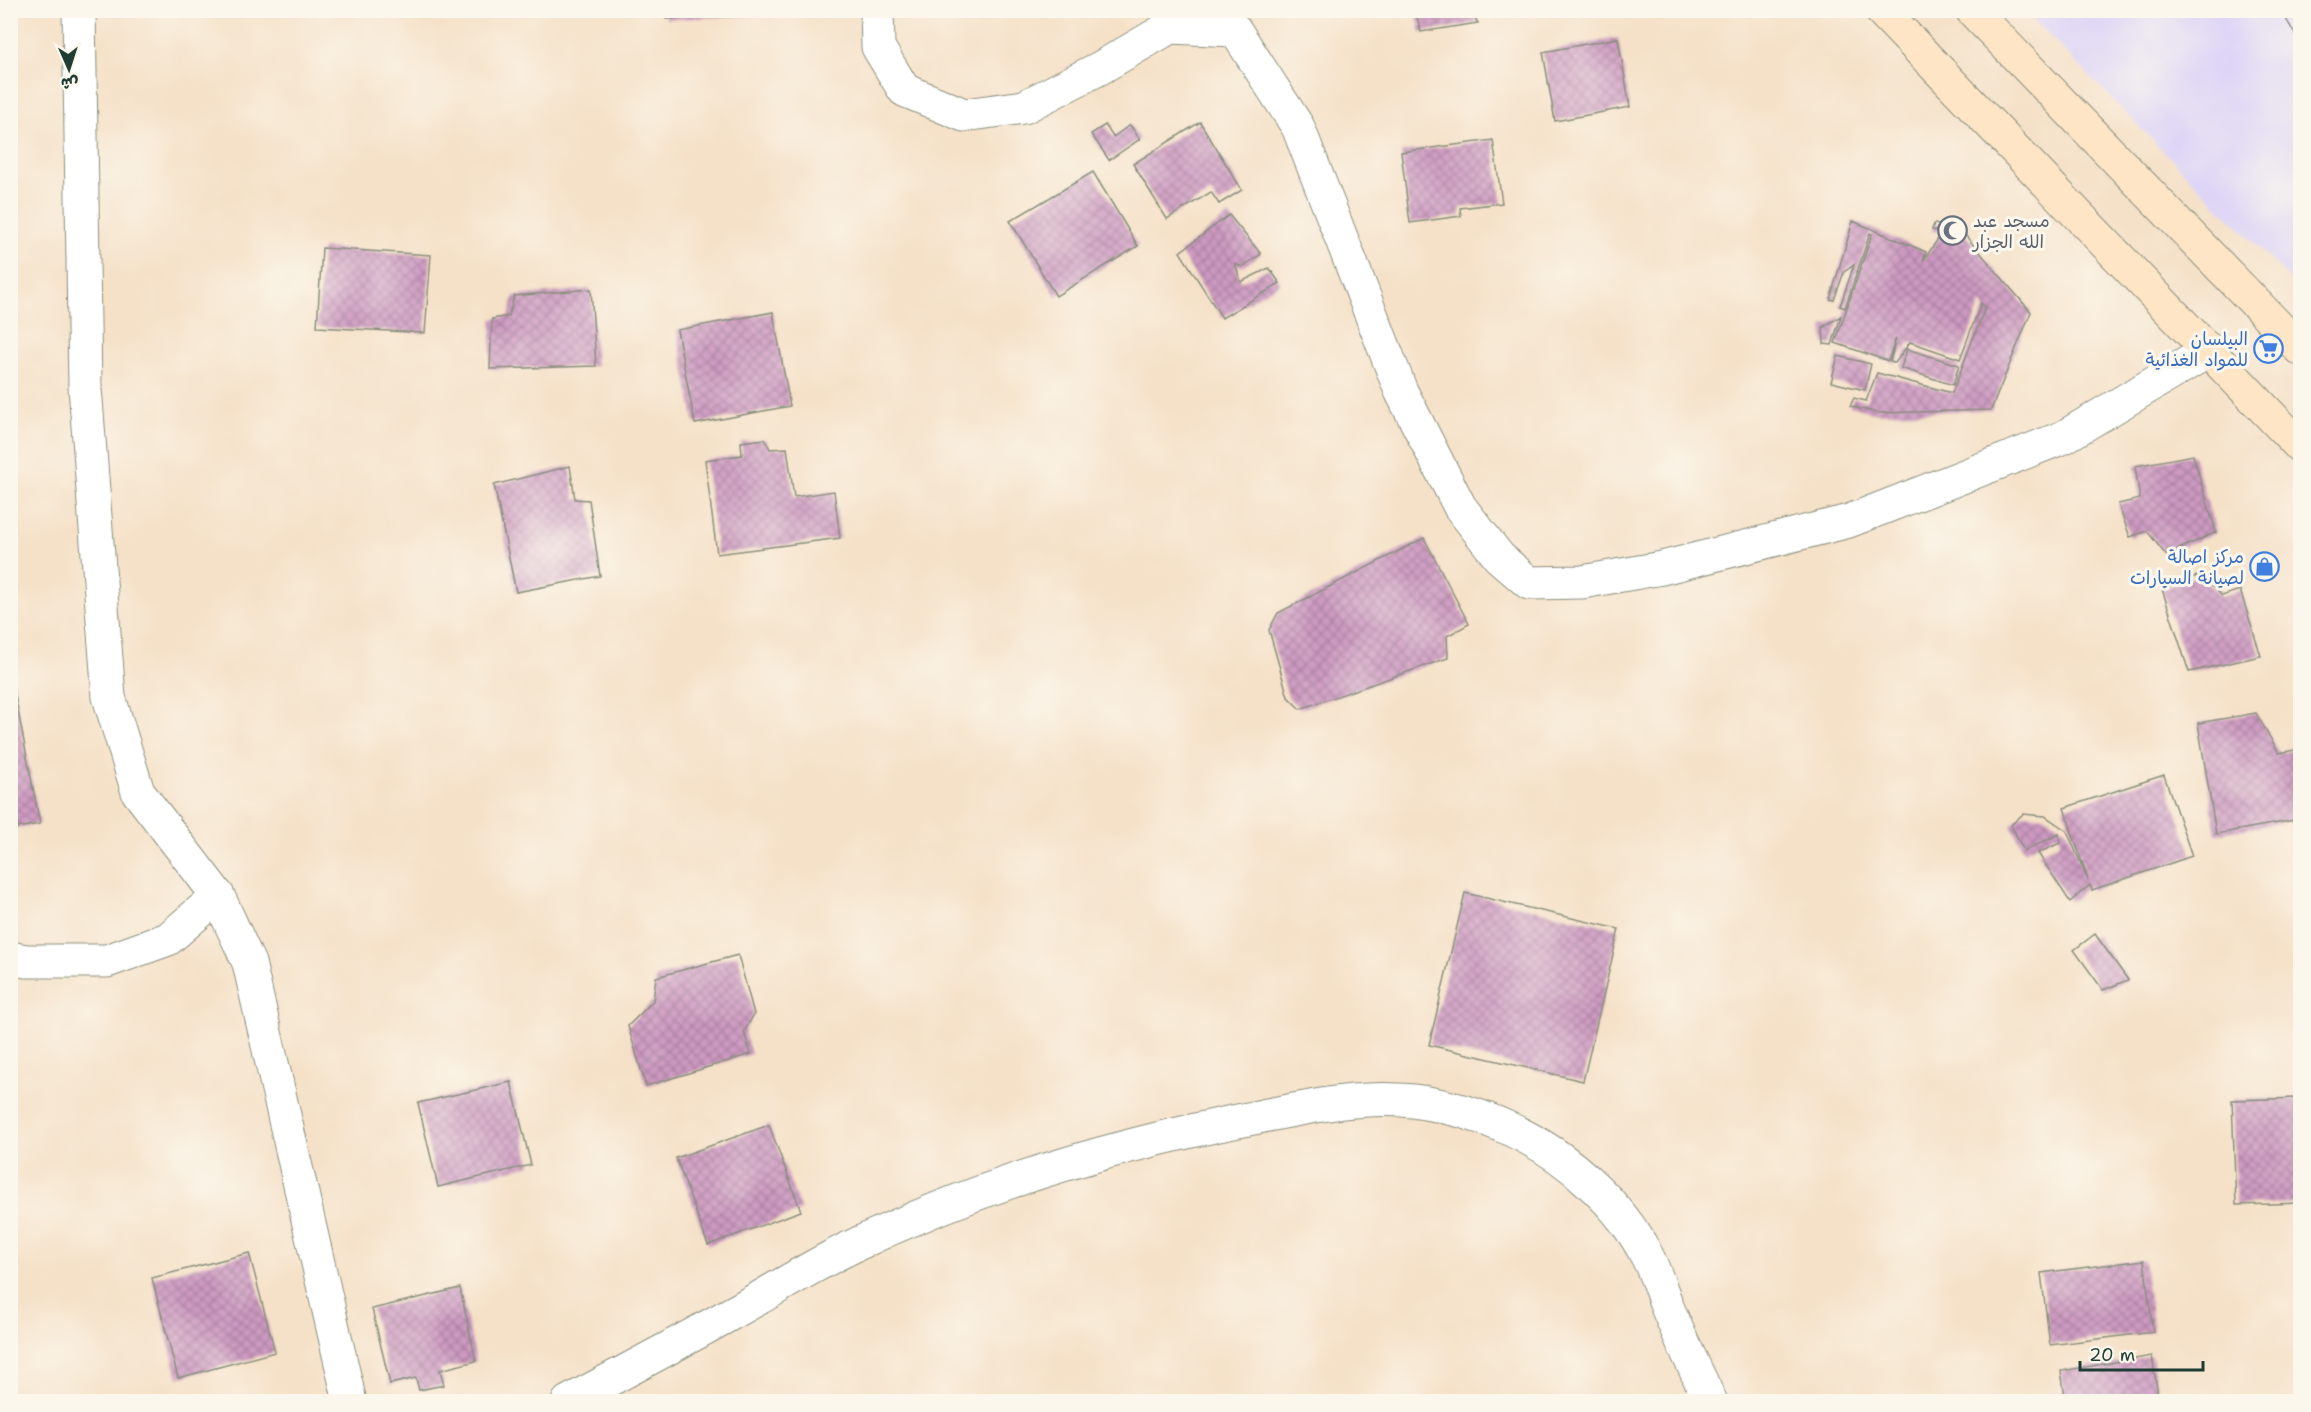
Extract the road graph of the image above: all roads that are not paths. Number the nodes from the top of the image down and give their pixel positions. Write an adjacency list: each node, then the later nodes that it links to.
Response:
1 (79, 10): 8 (street)
2 (877, 10): 6 (street)
3 (1881, 10): 6 (main road)
4 (1972, 10): 5 (main road)
5 (2301, 349)
6 (2210, 350): 7 (main road)
7 (2301, 446)
8 (218, 896): 9 (street); 10 (street)
9 (10, 958)
10 (350, 1401)
11 (568, 1401): 12 (street)
12 (1711, 1401)

